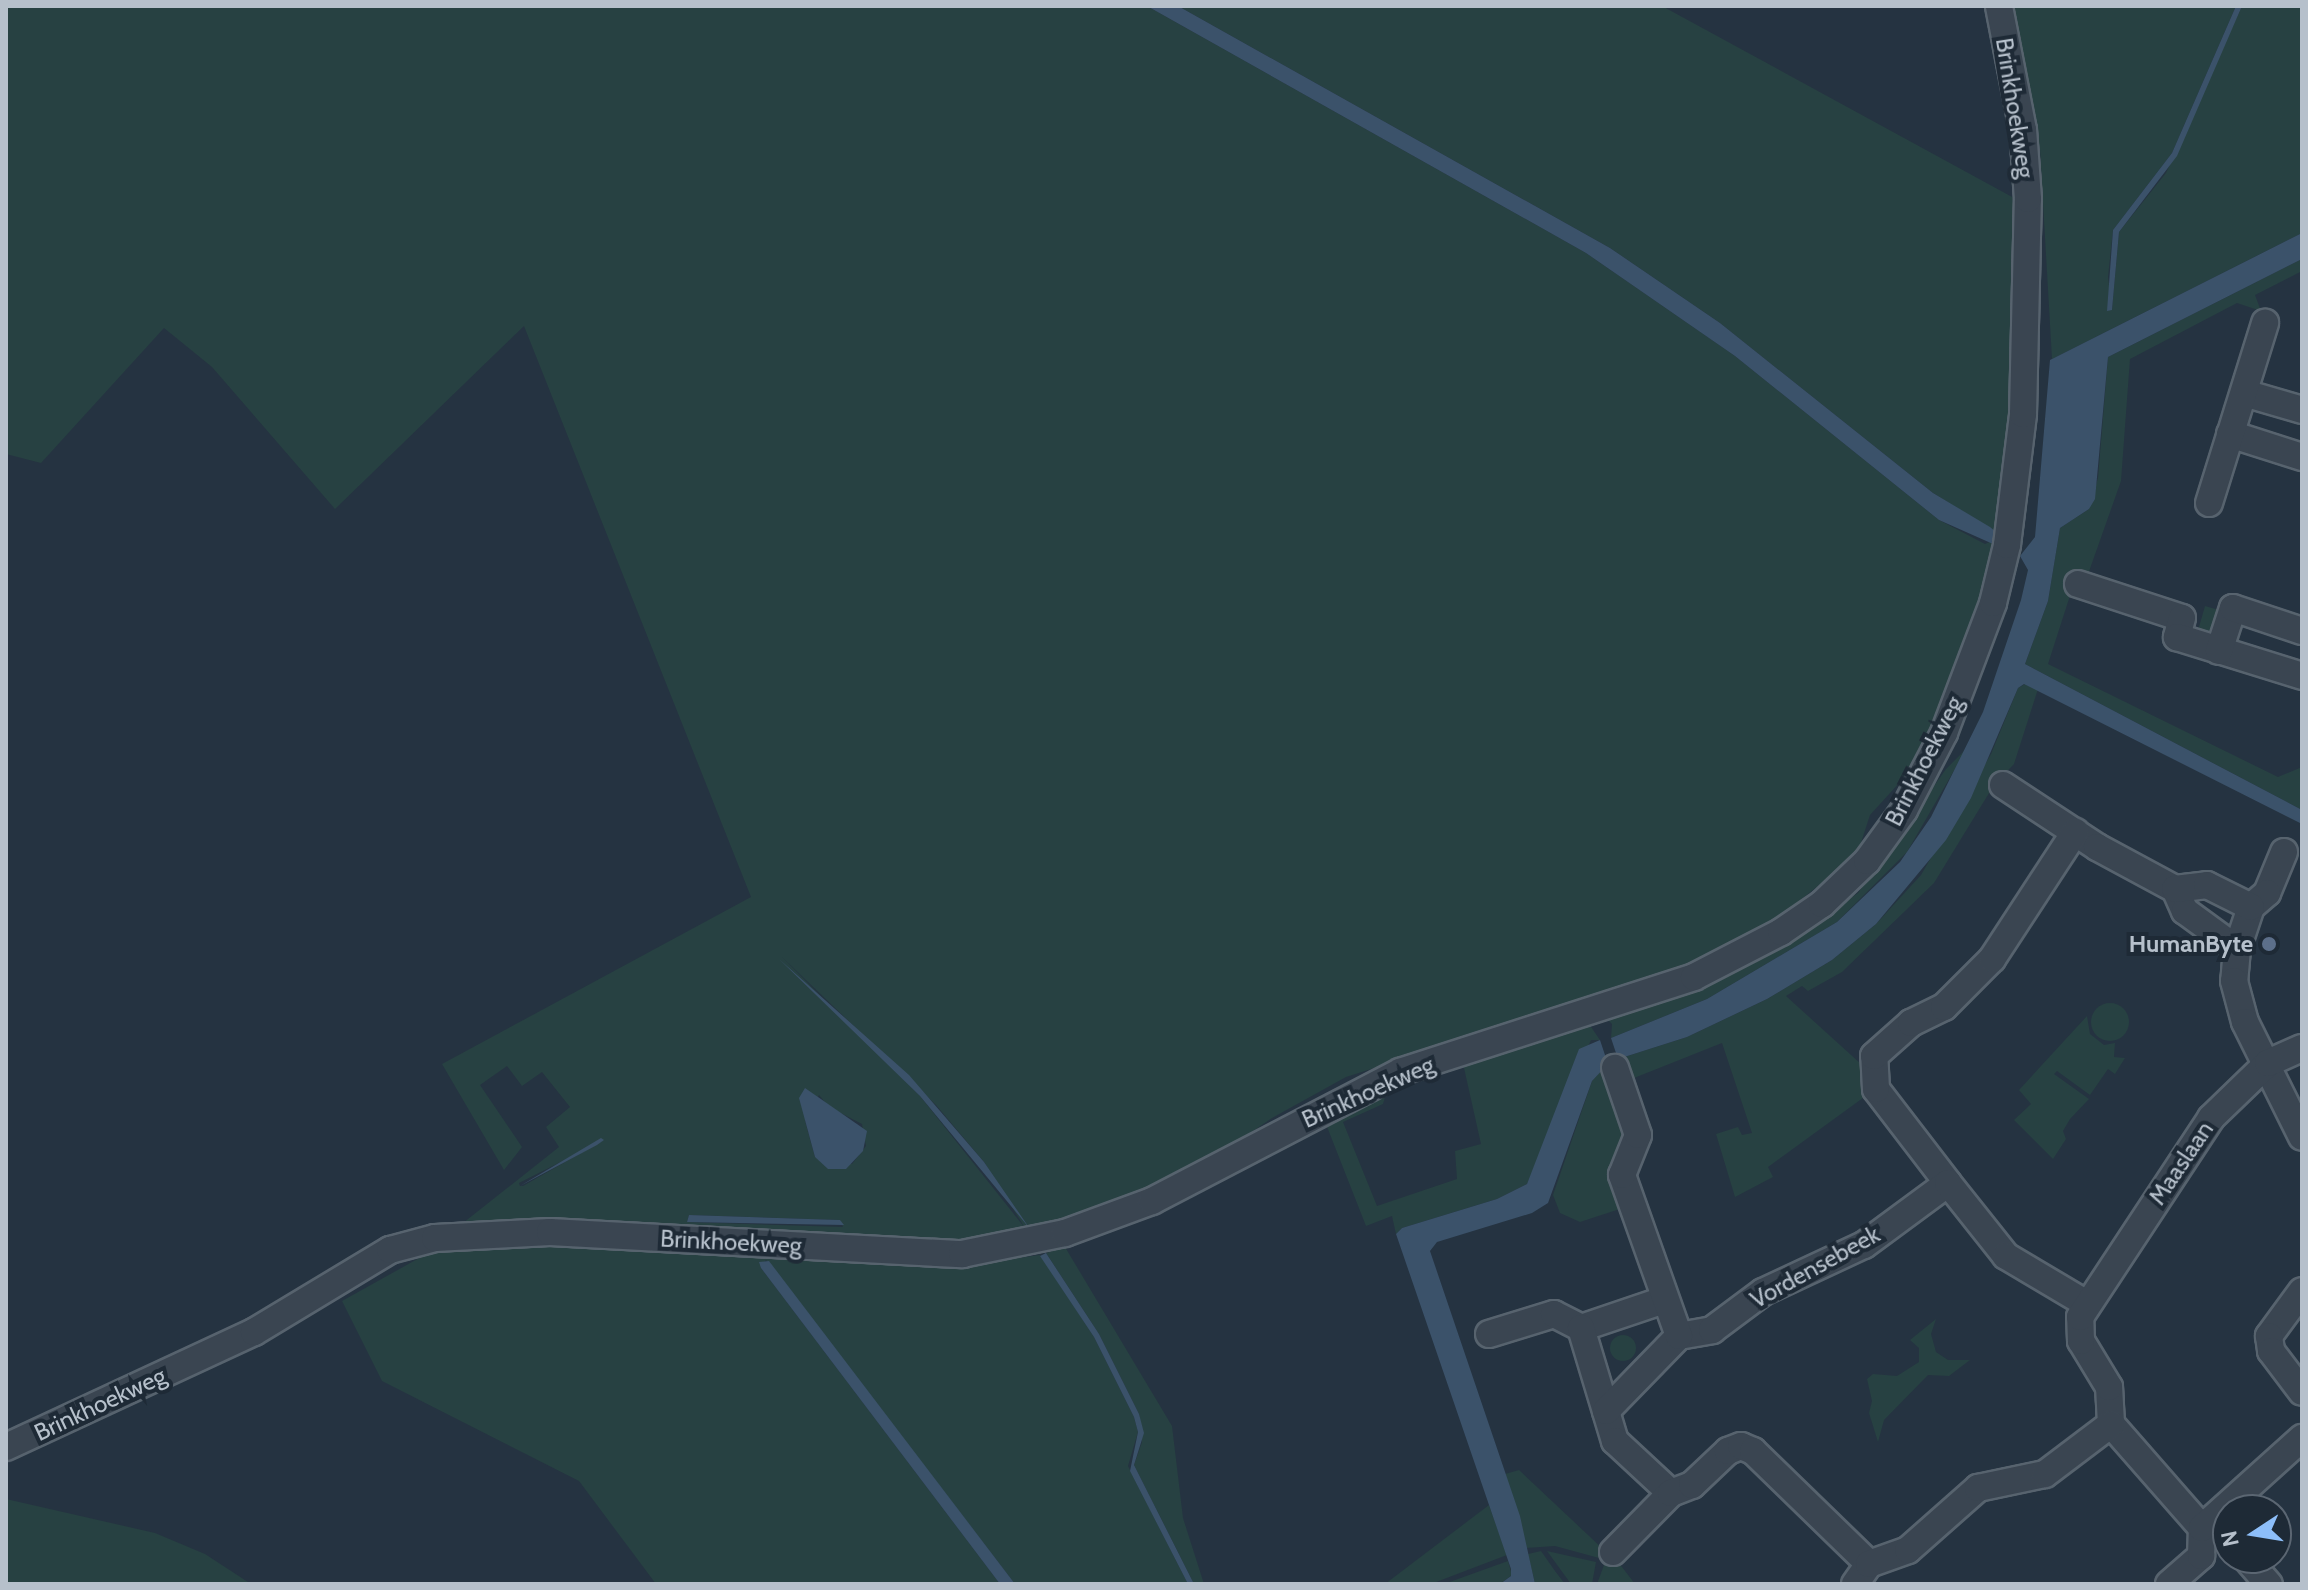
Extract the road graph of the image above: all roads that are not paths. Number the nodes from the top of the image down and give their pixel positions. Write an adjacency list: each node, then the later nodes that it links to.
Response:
1 (1999, 6): 33 (street, Brinkhoekweg)
2 (2265, 323): 3 (street)
3 (2244, 393): 4 (street); 5 (street)
4 (2302, 410)
5 (2230, 434): 6 (street); 7 (street)
6 (2302, 457)
7 (2209, 503)
8 (2078, 584): 10 (street)
9 (2302, 631): 10 (street)
10 (2219, 651): 11 (street)
11 (2302, 676)
12 (2003, 785): 13 (street)
13 (2075, 832): 15 (street); 22 (street)
14 (2284, 852): 16 (street)
15 (2175, 889): 16 (street); 17 (street)
16 (2251, 907): 17 (street)
17 (2237, 949): 19 (street)
18 (2302, 1048): 19 (street, Maaslaan)
19 (2268, 1063): 21 (street); 25 (street, Maaslaan)
20 (1615, 1068): 24 (street)
21 (2302, 1137)
22 (1948, 1183): 25 (street); 28 (street, Vordensebeek)
23 (2302, 1291): 29 (street)
24 (1664, 1300): 26 (street); 28 (street)
25 (2087, 1304): 31 (street)
26 (1581, 1328): 27 (street); 30 (street)
27 (1489, 1334)
28 (1679, 1336): 30 (street)
29 (2302, 1392)
30 (1606, 1411): 34 (street)
31 (2111, 1424): 36 (street); 39 (street)
32 (2302, 1438): 35 (street)
33 (6, 1447)
34 (1671, 1493): 38 (street); 39 (street)
35 (2248, 1494)
36 (2212, 1527)
37 (2212, 1533): 40 (street)
38 (1613, 1552)
39 (1862, 1574)
40 (2169, 1584)

